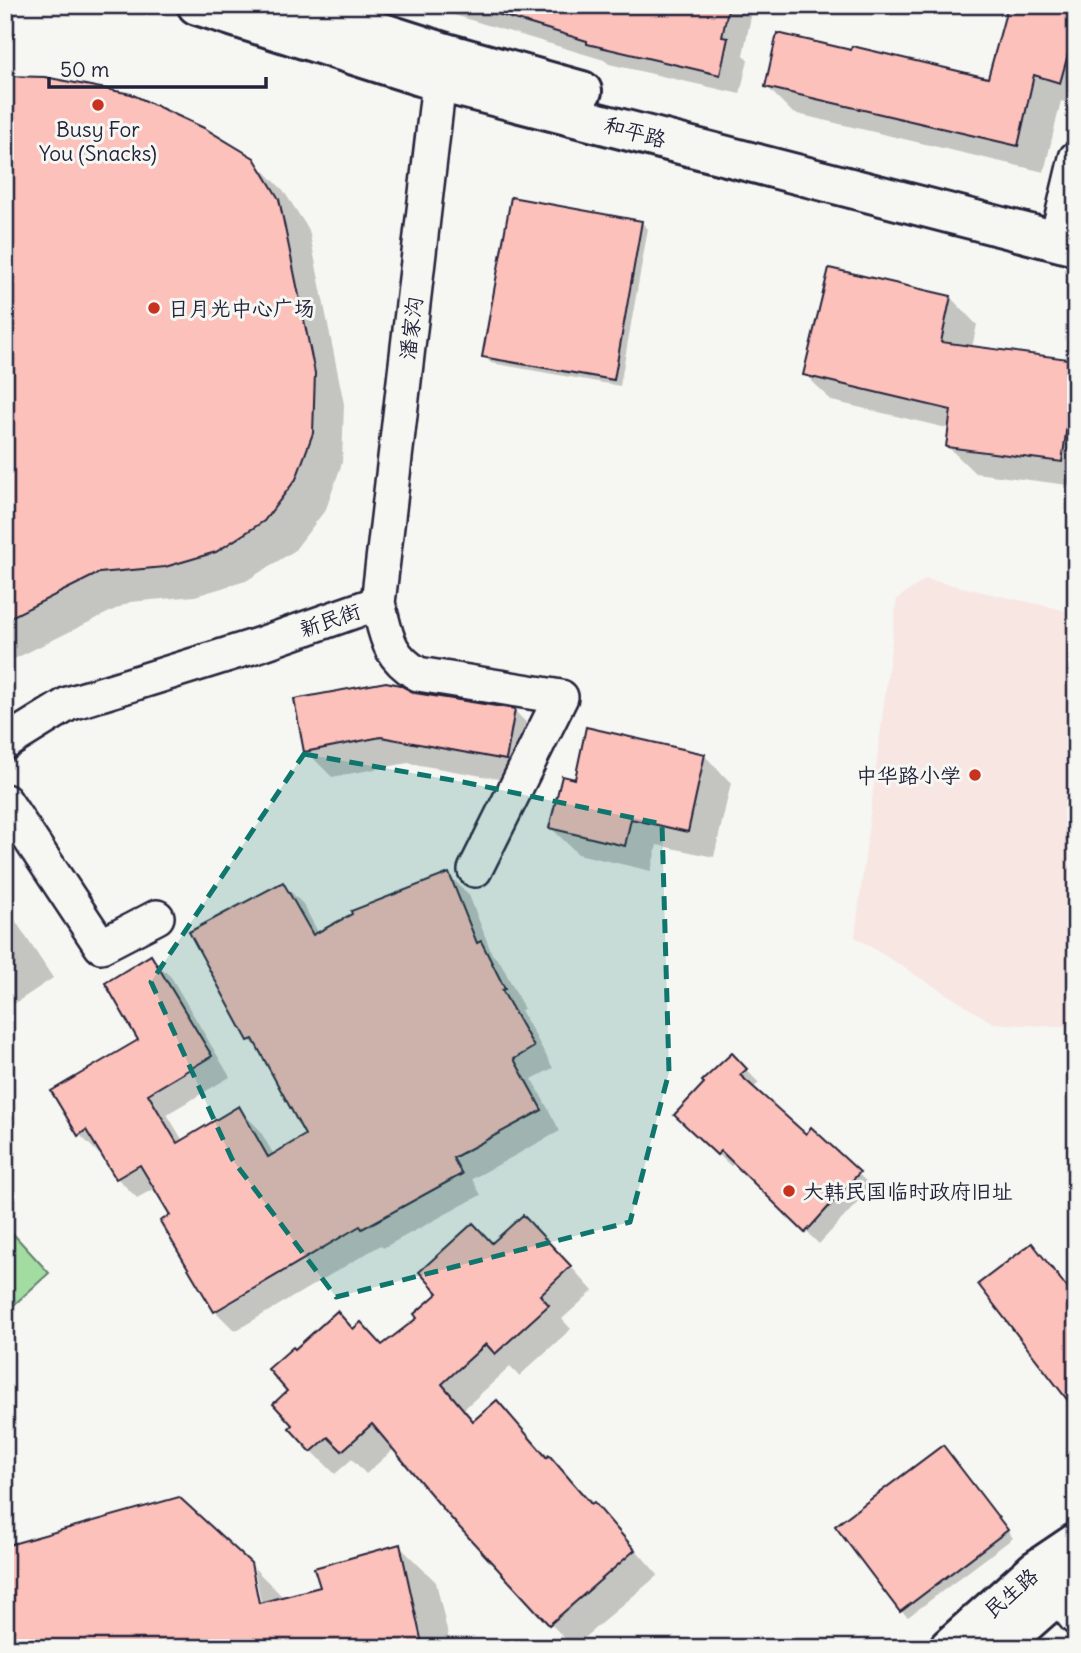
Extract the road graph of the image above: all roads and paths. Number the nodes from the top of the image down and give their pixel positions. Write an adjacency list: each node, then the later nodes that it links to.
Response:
1 (197, 5): 3 (main road, 和平路)
2 (295, 5): 3 (main road, 和平路)
3 (443, 68): 5 (main road, 和平路); 6 (street, 潘家沟)
4 (1076, 158): 5 (street)
5 (1067, 230)
6 (379, 603): 7 (street, 新民街); 9 (street, 新民街)
7 (5, 743)
8 (5, 801): 10 (street)
9 (475, 870)
10 (157, 917)
11 (1076, 1543): 12 (main road, 民生路)
12 (1061, 1592): 13 (main road, 民生路); 14 (main road, 民生路)
13 (949, 1648)
14 (998, 1648)

